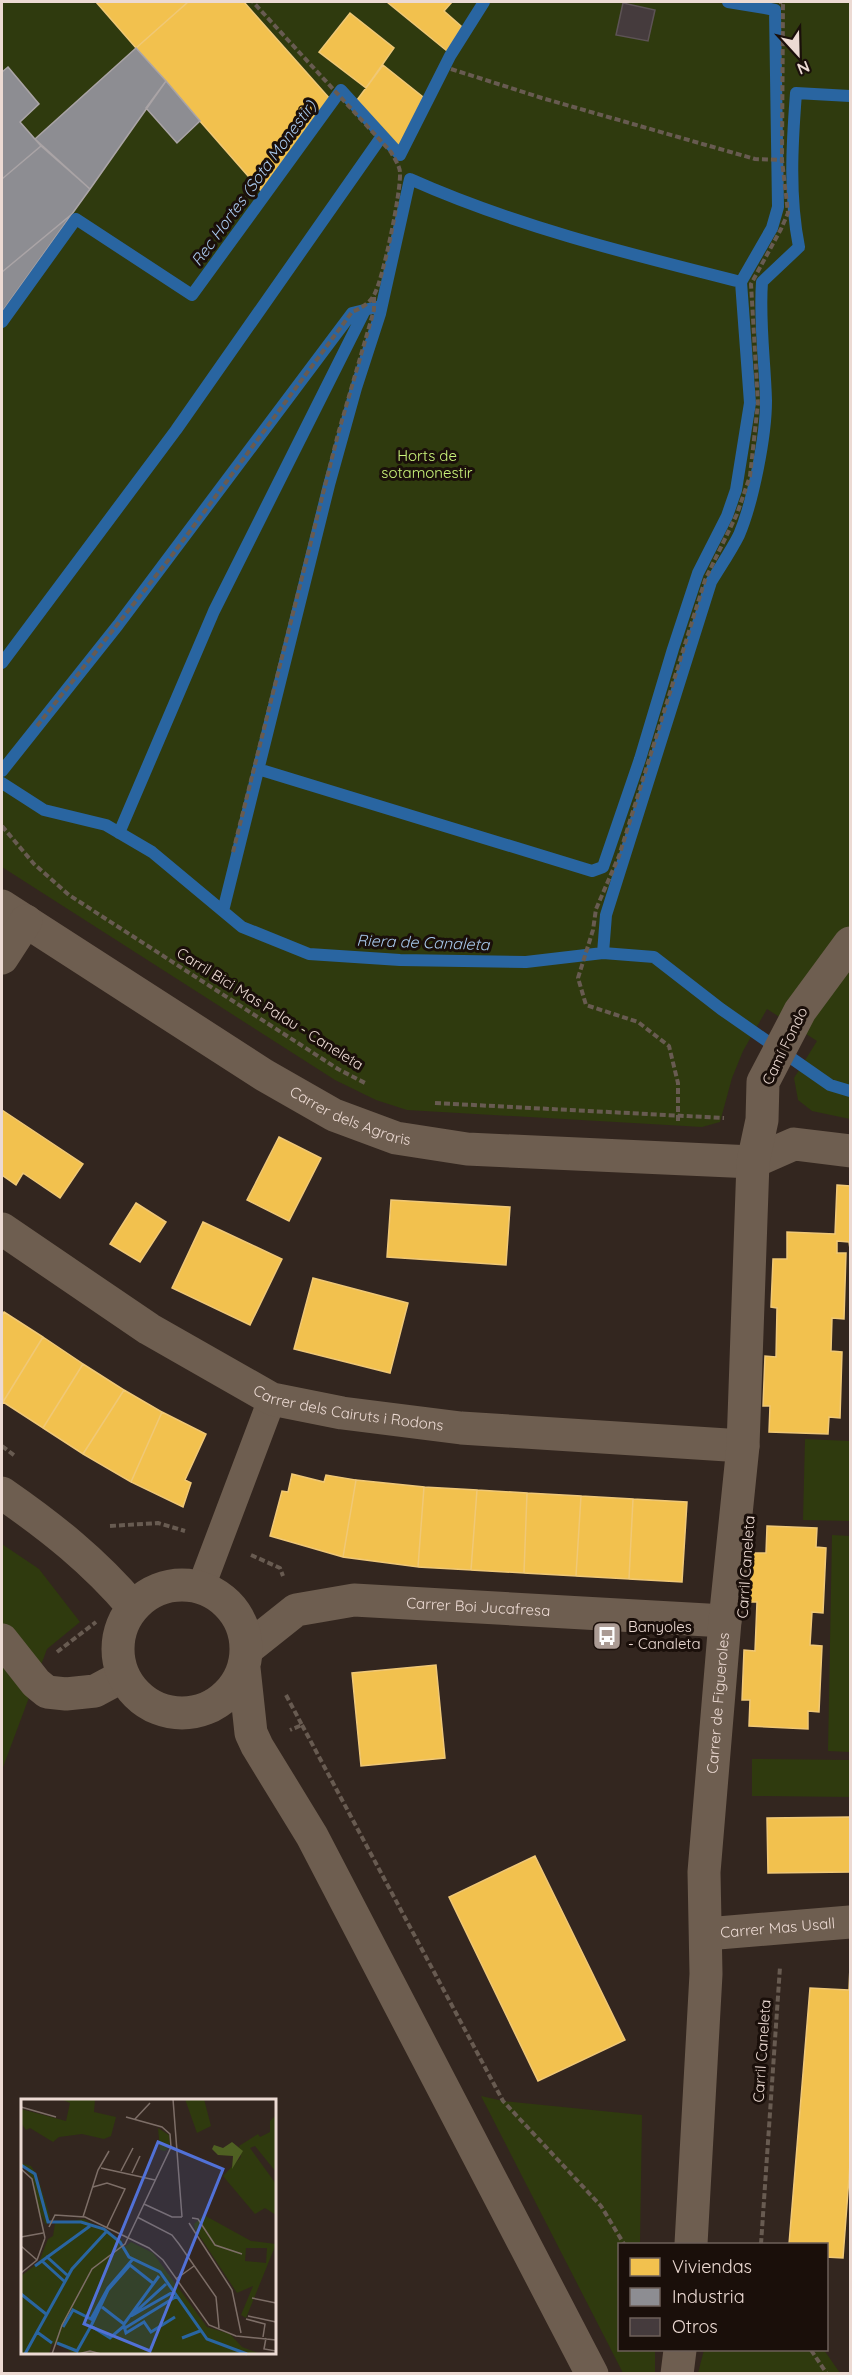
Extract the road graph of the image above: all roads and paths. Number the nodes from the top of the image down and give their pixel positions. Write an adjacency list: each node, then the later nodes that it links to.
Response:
1 (253, 2): 5 (path)
2 (779, 2): 4 (path)
3 (451, 69): 4 (path)
4 (782, 160): 13 (path)
5 (374, 295): 6 (path); 8 (path)
6 (37, 726)
7 (2, 826): 12 (path, Carril Bici Mas Palau - Caneleta)
8 (234, 852)
9 (14, 913): 11 (street); 15 (street, Carrer dels Agraris)
10 (850, 944): 15 (street, Camí Fondo)
11 (2, 958)
12 (368, 1084)
13 (429, 1102)
14 (850, 1151): 15 (street)
15 (753, 1162): 18 (street, Carrer de Figueroles)
16 (2, 1229): 17 (street, Carrer dels Cairuts i Rodons)
17 (272, 1399): 18 (street, Carrer dels Cairuts i Rodons); 20 (street)
18 (743, 1446): 22 (street, Carrer de Figueroles)
19 (2, 1493): 21 (street)
20 (201, 1587): 21 (street); 24 (street)
21 (133, 1607): 25 (street)
22 (725, 1621): 24 (street, Carrer Boi Jucafresa); 31 (street, Carrer de Figueroles)
23 (2, 1640): 25 (street)
24 (245, 1658): 26 (street); 28 (street)
25 (123, 1676): 26 (street)
26 (195, 1713): 28 (street)
27 (302, 1725): 32 (path)
28 (251, 1733): 37 (street)
29 (850, 1922): 30 (street, Carrer Mas Usall)
30 (764, 1929): 31 (street, Carrer Mas Usall); 34 (path, Carril Caneleta)
31 (706, 1934): 33 (street, Carrer de Figueroles)
32 (623, 2243)
33 (691, 2243)
34 (761, 2243)
35 (680, 2351): 38 (street)
36 (812, 2351): 39 (path)
37 (592, 2373)
38 (676, 2373)
39 (827, 2373)

